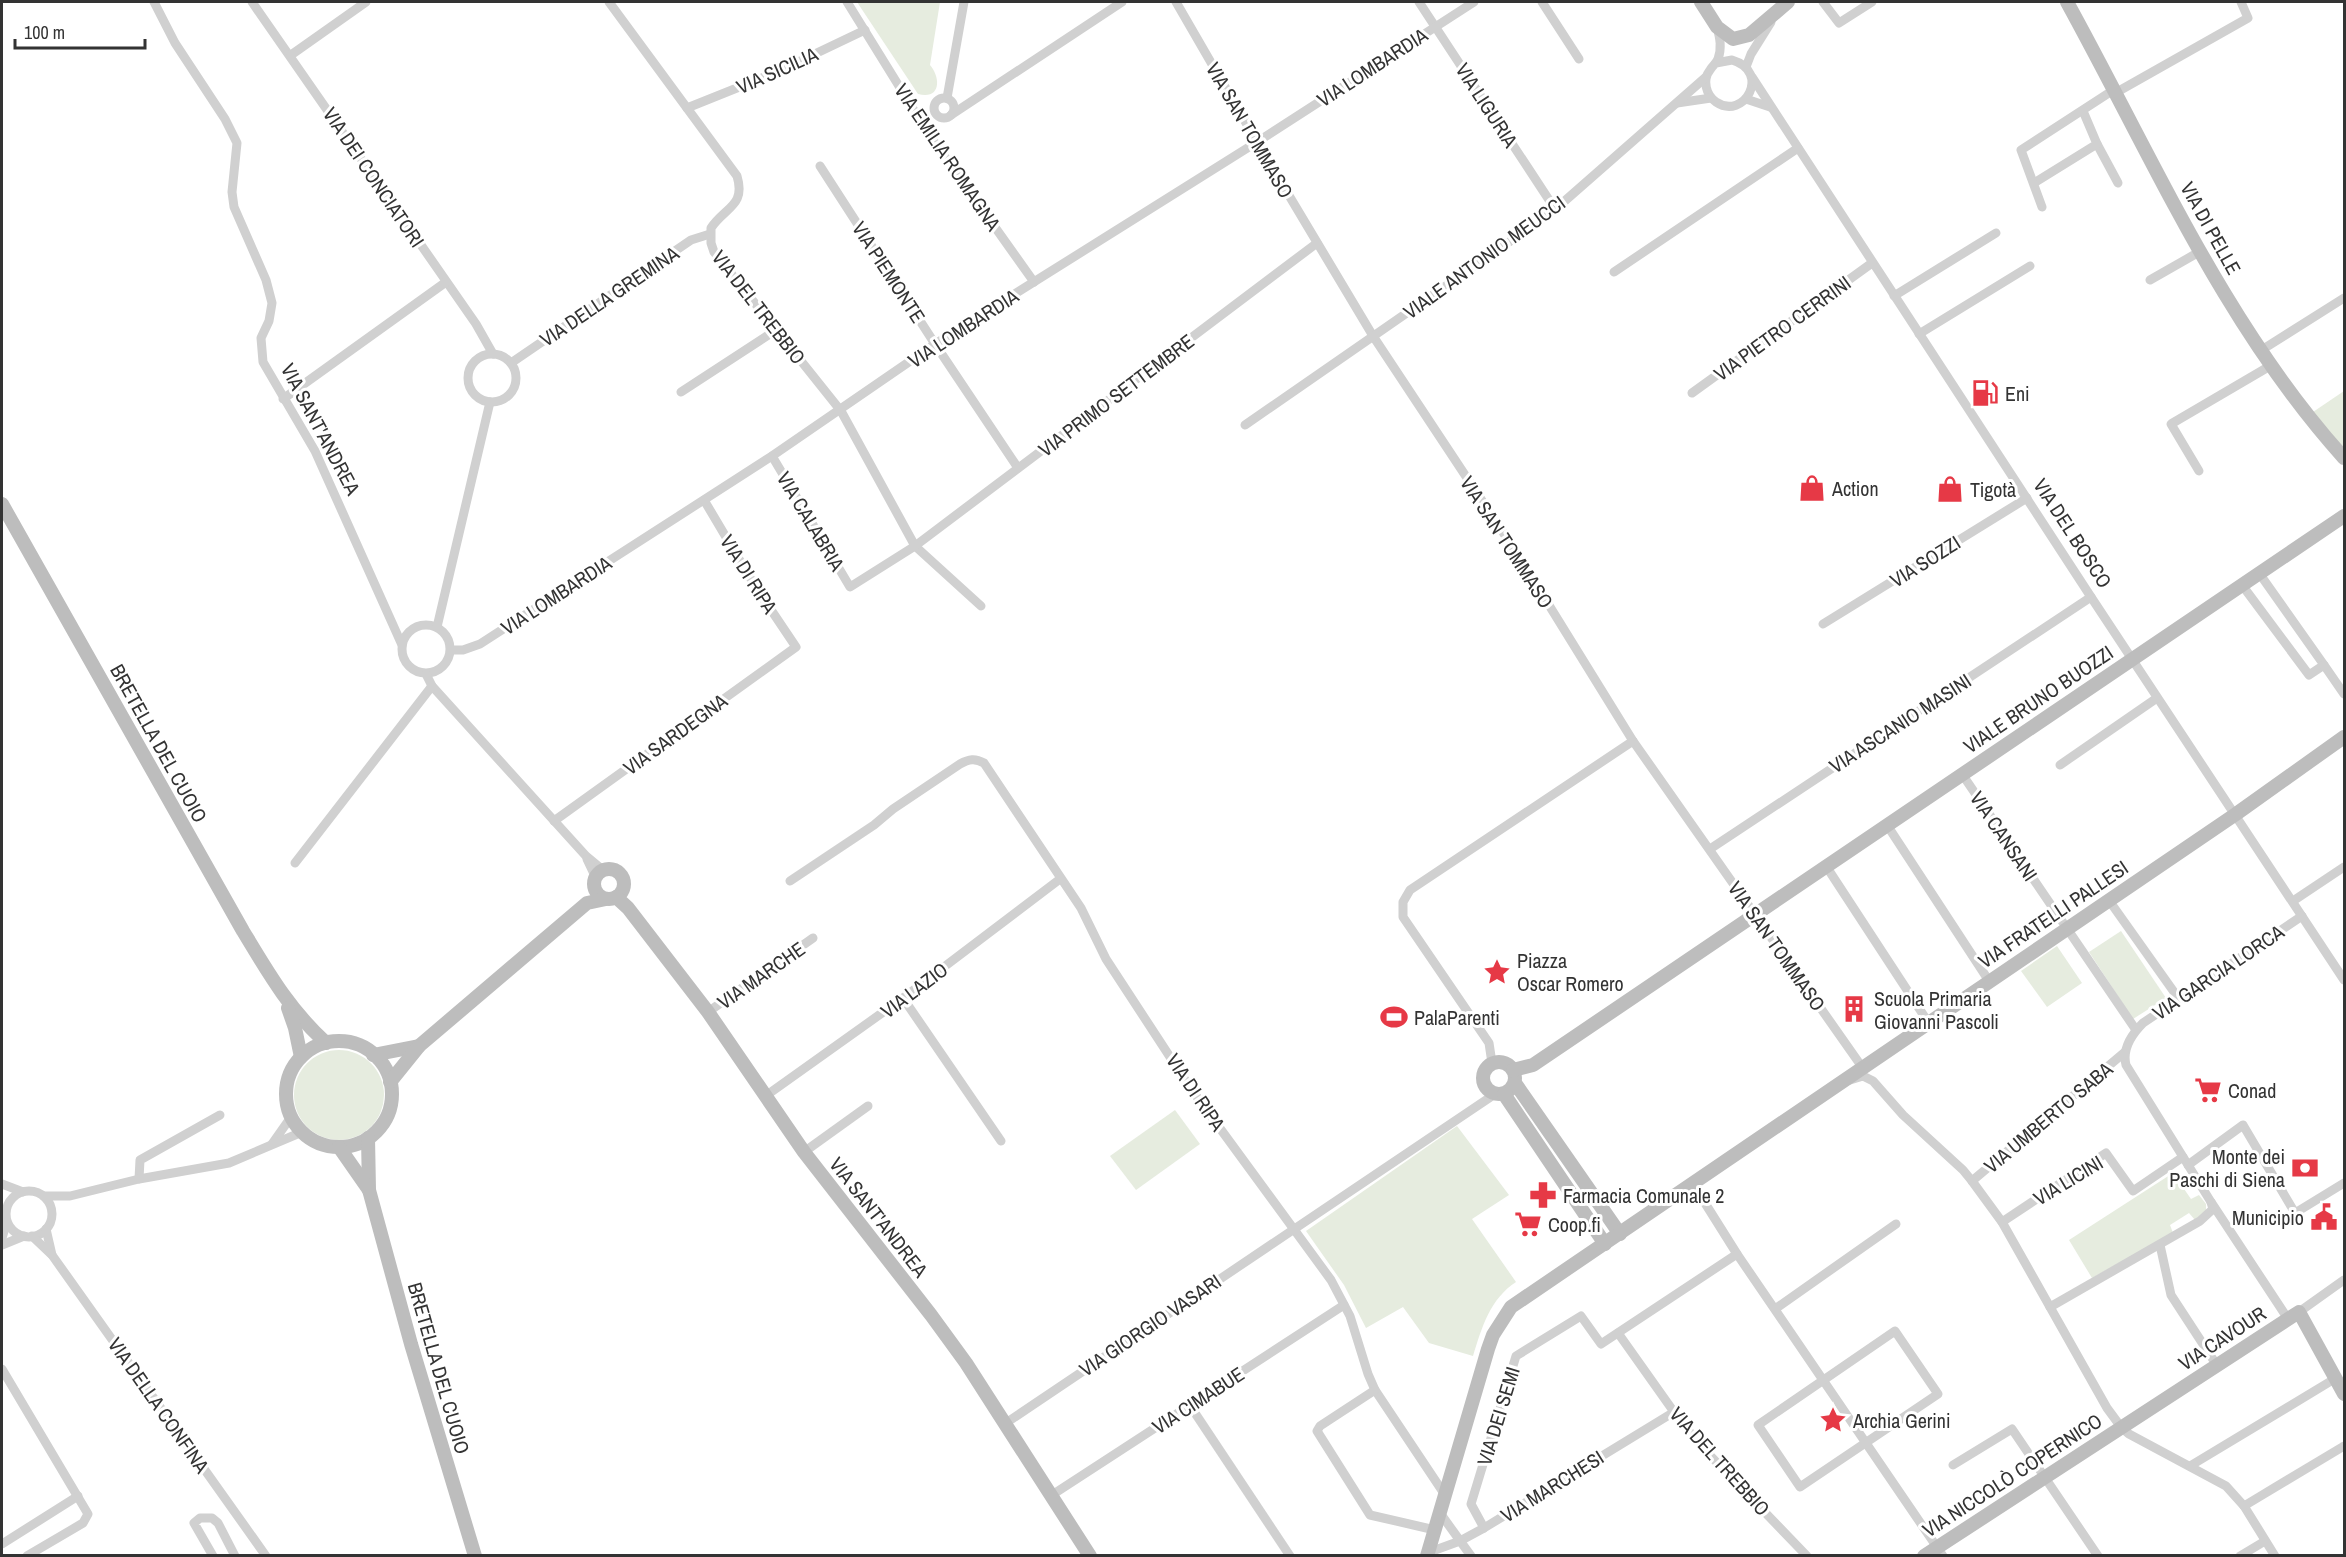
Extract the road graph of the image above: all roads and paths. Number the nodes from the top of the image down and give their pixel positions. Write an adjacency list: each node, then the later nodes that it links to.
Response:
1 (153, 2): 69 (street, VIA SANT'ANDREA)
2 (252, 2): 21 (street, VIA DEI CONCIATORI)
3 (366, 2): 21 (street)
4 (609, 2): 34 (street, VIA DEL TREBBIO)
5 (847, 2): 20 (street, VIA EMILIA ROMAGNA)
6 (964, 2): 28 (street)
7 (1122, 2): 37 (street)
8 (1176, 2): 39 (street, VIA SAN TOMMASO)
9 (1419, 2): 18 (street, VIA LIGURIA)
10 (1474, 2): 18 (street, VIA LOMBARDIA)
11 (1542, 2): 22 (street)
12 (1701, 2): 19 (main road)
13 (1823, 2): 14 (street)
14 (1872, 2)
15 (2067, 2): 27 (main road, VIA DI PELLE)
16 (2241, 2): 27 (street)
17 (1786, 4): 19 (main road); 24 (street)
18 (1435, 27): 39 (street, VIA LOMBARDIA); 46 (street, VIA LIGURIA)
19 (1717, 27): 23 (street)
20 (865, 30): 34 (street, VIA SICILIA); 36 (street, VIA EMILIA ROMAGNA)
21 (291, 55): 55 (street, VIA DEI CONCIATORI)
22 (1579, 59)
23 (1716, 63): 24 (street); 25 (street)
24 (1746, 67): 26 (street, VIA DEL BOSCO)
25 (1706, 77): 29 (street); 32 (street, VIALE ANTONIO MEUCCI)
26 (1752, 77): 30 (street); 33 (street, VIA DEL BOSCO)
27 (2116, 91): 35 (street); 50 (main road, VIA DI PELLE)
28 (947, 98): 31 (street); 37 (street)
29 (1711, 98): 30 (street); 32 (street)
30 (1746, 99): 33 (street)
31 (935, 102): 36 (street); 37 (street)
32 (1674, 104): 46 (street, VIALE ANTONIO MEUCCI)
33 (1770, 107): 41 (street, VIA DEL BOSCO)
34 (687, 108): 48 (street, VIA DEL TREBBIO)
35 (2083, 111): 40 (street); 43 (street)
36 (916, 114): 38 (street, VIA EMILIA ROMAGNA)
37 (948, 117): 38 (street)
38 (928, 133): 56 (street, VIA EMILIA ROMAGNA)
39 (1257, 142): 49 (street, VIA SAN TOMMASO); 56 (street, VIA LOMBARDIA)
40 (2097, 144): 43 (street); 44 (street)
41 (1798, 148): 51 (street, VIA DEL BOSCO); 53 (street)
42 (820, 165): 62 (street, VIA PIEMONTE)
43 (2034, 183): 45 (street)
44 (2118, 183)
45 (2042, 207)
46 (1555, 209): 61 (street, VIALE ANTONIO MEUCCI)
47 (1996, 233): 57 (street)
48 (710, 234): 59 (street, VIA DEL TREBBIO); 65 (street, VIA DELLA GREMINA)
49 (1317, 243): 61 (street, VIA SAN TOMMASO); 75 (street, VIA PRIMO SETTEMBRE)
50 (2199, 252): 54 (street); 63 (main road, VIA DI PELLE)
51 (1872, 263): 57 (street, VIA DEL BOSCO); 68 (street, VIA PIETRO CERRINI)
52 (2030, 266): 60 (street)
53 (1614, 272)
54 (2150, 280)
55 (446, 282): 64 (street, VIA DEI CONCIATORI); 69 (street)
56 (1034, 282): 62 (street, VIA LOMBARDIA)
57 (1894, 296): 60 (street, VIA DEL BOSCO)
58 (2344, 298): 63 (street)
59 (776, 330): 67 (street); 71 (street, VIA DEL TREBBIO)
60 (1919, 333): 77 (street, VIA DEL BOSCO)
61 (1373, 336): 72 (street, VIALE ANTONIO MEUCCI); 99 (street, VIA SAN TOMMASO)
62 (935, 344): 71 (street, VIA LOMBARDIA); 75 (street, VIA PIEMONTE)
63 (2260, 351): 66 (main road, VIA DI PELLE)
64 (493, 354): 65 (street); 70 (street)
65 (511, 363): 70 (street)
66 (2270, 366): 74 (main road, VIA DI PELLE); 76 (street)
67 (681, 392)
68 (1692, 393)
69 (283, 399): 89 (street, VIA SANT'ANDREA)
70 (490, 402): 88 (street)
71 (840, 411): 73 (street, VIA LOMBARDIA); 81 (street, VIA DEL TREBBIO)
72 (1245, 425)
73 (772, 456): 78 (street, VIA LOMBARDIA); 83 (street, VIA CALABRIA)
74 (2344, 458)
75 (1018, 468): 81 (street, VIA PRIMO SETTEMBRE)
76 (2199, 471)
77 (2026, 498): 85 (street, VIA DEL BOSCO); 87 (street, VIA SOZZI)
78 (704, 500): 90 (street, VIA DI RIPA); 91 (street, VIA LOMBARDIA)
79 (2, 504): 124 (main road, BRETELLA DEL CUOIO)
80 (2344, 516): 82 (main road, VIALE BRUNO BUOZZI)
81 (915, 546): 83 (street, VIA PRIMO SETTEMBRE); 86 (street, VIA DEL TREBBIO)
82 (2262, 579): 84 (main road, VIALE BRUNO BUOZZI); 93 (street)
83 (850, 586)
84 (2246, 590): 92 (main road, VIALE BRUNO BUOZZI); 93 (street)
85 (2091, 597): 92 (street, VIA DEL BOSCO); 105 (street, VIA ASCANIO MASINI)
86 (981, 606)
87 (1823, 624)
88 (437, 627): 89 (street); 91 (street)
89 (402, 645): 94 (street, VIA SANT'ANDREA)
90 (796, 647): 103 (street, VIA SARDEGNA)
91 (451, 650): 94 (street)
92 (2132, 660): 97 (street, VIA DEL BOSCO); 101 (main road, VIALE BRUNO BUOZZI)
93 (2324, 665): 96 (street)
94 (426, 674): 95 (street, VIA SANT'ANDREA)
95 (432, 686): 103 (street, VIA SANT'ANDREA); 106 (street)
96 (2344, 694)
97 (2157, 698): 100 (street); 102 (street, VIA DEL BOSCO)
98 (2344, 738): 102 (main road, VIA FRATELLI PALLESI)
99 (1633, 741): 105 (street, VIA SAN TOMMASO); 134 (street)
100 (2060, 765)
101 (1962, 774): 104 (main road, VIALE BRUNO BUOZZI); 118 (street, VIA CANSANI)
102 (2236, 814): 113 (main road, VIA FRATELLI PALLESI); 114 (street, VIA DEL BOSCO)
103 (554, 821): 109 (street, VIA SANT'ANDREA)
104 (1887, 825): 107 (main road, VIALE BRUNO BUOZZI); 121 (street)
105 (1710, 849): 116 (street, VIA SAN TOMMASO)
106 (295, 863)
107 (1826, 866): 116 (main road, VIALE BRUNO BUOZZI); 126 (street)
108 (2344, 867): 114 (street)
109 (598, 877): 112 (main road); 112 (main road); 115 (main road)
110 (1060, 879): 111 (street, VIA DI RIPA); 122 (street, VIA LAZIO); 167 (street, VIA DI RIPA)
111 (790, 880)
112 (615, 896): 115 (main road); 125 (main road, VIA SANT'ANDREA)
113 (2109, 899): 118 (main road, VIA FRATELLI PALLESI); 123 (street)
114 (2293, 901): 117 (street, VIA DEL BOSCO)
115 (587, 903): 129 (main road)
116 (1753, 914): 135 (street, VIA SAN TOMMASO); 136 (main road, VIALE BRUNO BUOZZI)
117 (2302, 916): 120 (street, VIA DEL BOSCO); 123 (street, VIA GARCIA LORCA)
118 (2066, 928): 121 (main road, VIA FRATELLI PALLESI); 127 (street, VIA CANSANI)
119 (813, 938): 125 (street, VIA MARCHE)
120 (2344, 980)
121 (1989, 981): 126 (main road, VIA FRATELLI PALLESI)
122 (903, 998): 141 (street, VIA LAZIO); 147 (street)
123 (2179, 999): 127 (street, VIA GARCIA LORCA)
124 (285, 1000): 128 (main road, BRETELLA DEL CUOIO); 133 (main road, BRETELLA DEL CUOIO)
125 (708, 1012): 141 (main road, VIA SANT'ANDREA)
126 (1928, 1022): 130 (main road, VIA FRATELLI PALLESI)
127 (2136, 1030): 131 (street)
128 (326, 1043): 132 (main road); 133 (main road)
129 (419, 1046): 132 (main road); 137 (main road)
130 (1884, 1052): 135 (main road, VIA FRATELLI PALLESI); 139 (street)
131 (2125, 1052): 151 (street); 153 (street, VIA UMBERTO SABA)
132 (373, 1055): 137 (main road)
133 (301, 1057): 144 (main road)
134 (1492, 1063): 136 (main road); 140 (main road)
135 (1862, 1067): 138 (main road, VIA FRATELLI PALLESI)
136 (1514, 1076): 140 (main road); 169 (main road)
137 (390, 1082): 146 (main road)
138 (1842, 1082): 139 (street); 155 (main road, VIA FRATELLI PALLESI)
139 (1873, 1082): 153 (street)
140 (1495, 1092): 167 (street, VIA GIORGIO VASARI); 172 (main road)
141 (764, 1097): 150 (main road, VIA SANT'ANDREA)
142 (868, 1106): 150 (street)
143 (220, 1115): 152 (street)
144 (291, 1117): 145 (main road); 148 (street)
145 (302, 1132): 148 (street); 149 (main road)
146 (368, 1138): 149 (main road); 157 (main road, BRETELLA DEL CUOIO)
147 (1001, 1141)
148 (272, 1144): 152 (street)
149 (339, 1147): 157 (main road, BRETELLA DEL CUOIO)
150 (804, 1152): 191 (main road, VIA SANT'ANDREA)
151 (2186, 1161): 154 (street); 161 (street); 165 (street, VIA LICINI)
152 (139, 1179): 160 (street)
153 (1972, 1181): 165 (street)
154 (2344, 1183)
155 (1693, 1184): 169 (main road, VIA FRATELLI PALLESI); 176 (street)
156 (2, 1186): 158 (street); 162 (street)
157 (369, 1190): 214 (main road, BRETELLA DEL CUOIO)
158 (23, 1191): 159 (street); 162 (street)
159 (44, 1196): 160 (street); 163 (street)
160 (70, 1196): 163 (street)
161 (2211, 1202): 174 (street); 181 (street)
162 (8, 1204): 164 (street)
163 (51, 1211): 168 (street, VIA DELLA CONFINA)
164 (7, 1222): 170 (street, VIA DELLA CONFINA); 171 (street)
165 (2002, 1222): 179 (street)
166 (1896, 1224): 180 (street)
167 (1294, 1228): 178 (street, VIA DI RIPA); 191 (street, VIA GIORGIO VASARI)
168 (46, 1229): 170 (street); 175 (street, VIA DELLA CONFINA)
169 (1620, 1234): 172 (main road, VIA FRATELLI PALLESI)
170 (28, 1236): 173 (street); 175 (street, VIA DELLA CONFINA)
171 (2, 1238)
172 (1605, 1244): 199 (main road, VIA FRATELLI PALLESI)
173 (2, 1245)
174 (2160, 1245): 179 (street); 183 (street)
175 (52, 1254): 213 (street, VIA DELLA CONFINA)
176 (1737, 1254): 180 (street); 182 (street, VIA DEI SEMI)
177 (2344, 1280): 181 (street, VIA CAVOUR)
178 (1344, 1305): 187 (street, VIA DI RIPA); 189 (street, VIA CIMABUE)
179 (2050, 1307): 192 (street)
180 (1775, 1309): 186 (street)
181 (2293, 1315): 183 (main road, VIA CAVOUR); 185 (main road)
182 (1618, 1333): 190 (street, VIA DEL TREBBIO); 203 (street, VIA DEI SEMI)
183 (2216, 1364): 192 (main road, VIA CAVOUR)
184 (2, 1369): 200 (street)
185 (2336, 1378): 188 (main road); 196 (street)
186 (1824, 1380): 193 (street); 193 (street); 193 (street)
187 (1376, 1390): 199 (street, VIA DI RIPA); 204 (street)
188 (2344, 1394)
189 (1189, 1404): 198 (street, VIA CIMABUE); 216 (street)
190 (1674, 1412): 203 (street, VIA MARCHESI); 218 (street, VIA DEL TREBBIO)
191 (1006, 1423): 198 (main road, VIA SANT'ANDREA)
192 (2121, 1427): 196 (street); 197 (main road, VIA NICCOLÒ COPERNICO)
193 (1866, 1443): 208 (street)
194 (2344, 1446): 201 (street)
195 (1953, 1465): 197 (street)
196 (2190, 1466): 201 (street)
197 (2046, 1477): 208 (main road, VIA NICCOLÒ COPERNICO); 220 (street)
198 (1052, 1495): 215 (main road, VIA SANT'ANDREA)
199 (1445, 1495): 202 (main road, VIA FRATELLI PALLESI)
200 (78, 1496): 207 (street); 210 (street)
201 (2244, 1506): 206 (street)
202 (1440, 1513): 204 (main road, VIA FRATELLI PALLESI); 205 (street)
203 (1485, 1528): 205 (street, VIA MARCHESI)
204 (1435, 1530): 209 (main road, VIA FRATELLI PALLESI)
205 (1460, 1541): 209 (street, VIA MARCHESI); 217 (street)
206 (2265, 1541): 221 (street); 222 (street)
207 (2, 1544)
208 (1940, 1551): 219 (main road, VIA NICCOLÒ COPERNICO)
209 (1427, 1554)
210 (27, 1556)
211 (213, 1556): 212 (street)
212 (235, 1556)
213 (266, 1556)
214 (474, 1556)
215 (1090, 1556)
216 (1290, 1556)
217 (1471, 1556)
218 (1807, 1556)
219 (1924, 1556)
220 (2098, 1556)
221 (2240, 1556)
222 (2275, 1556)

